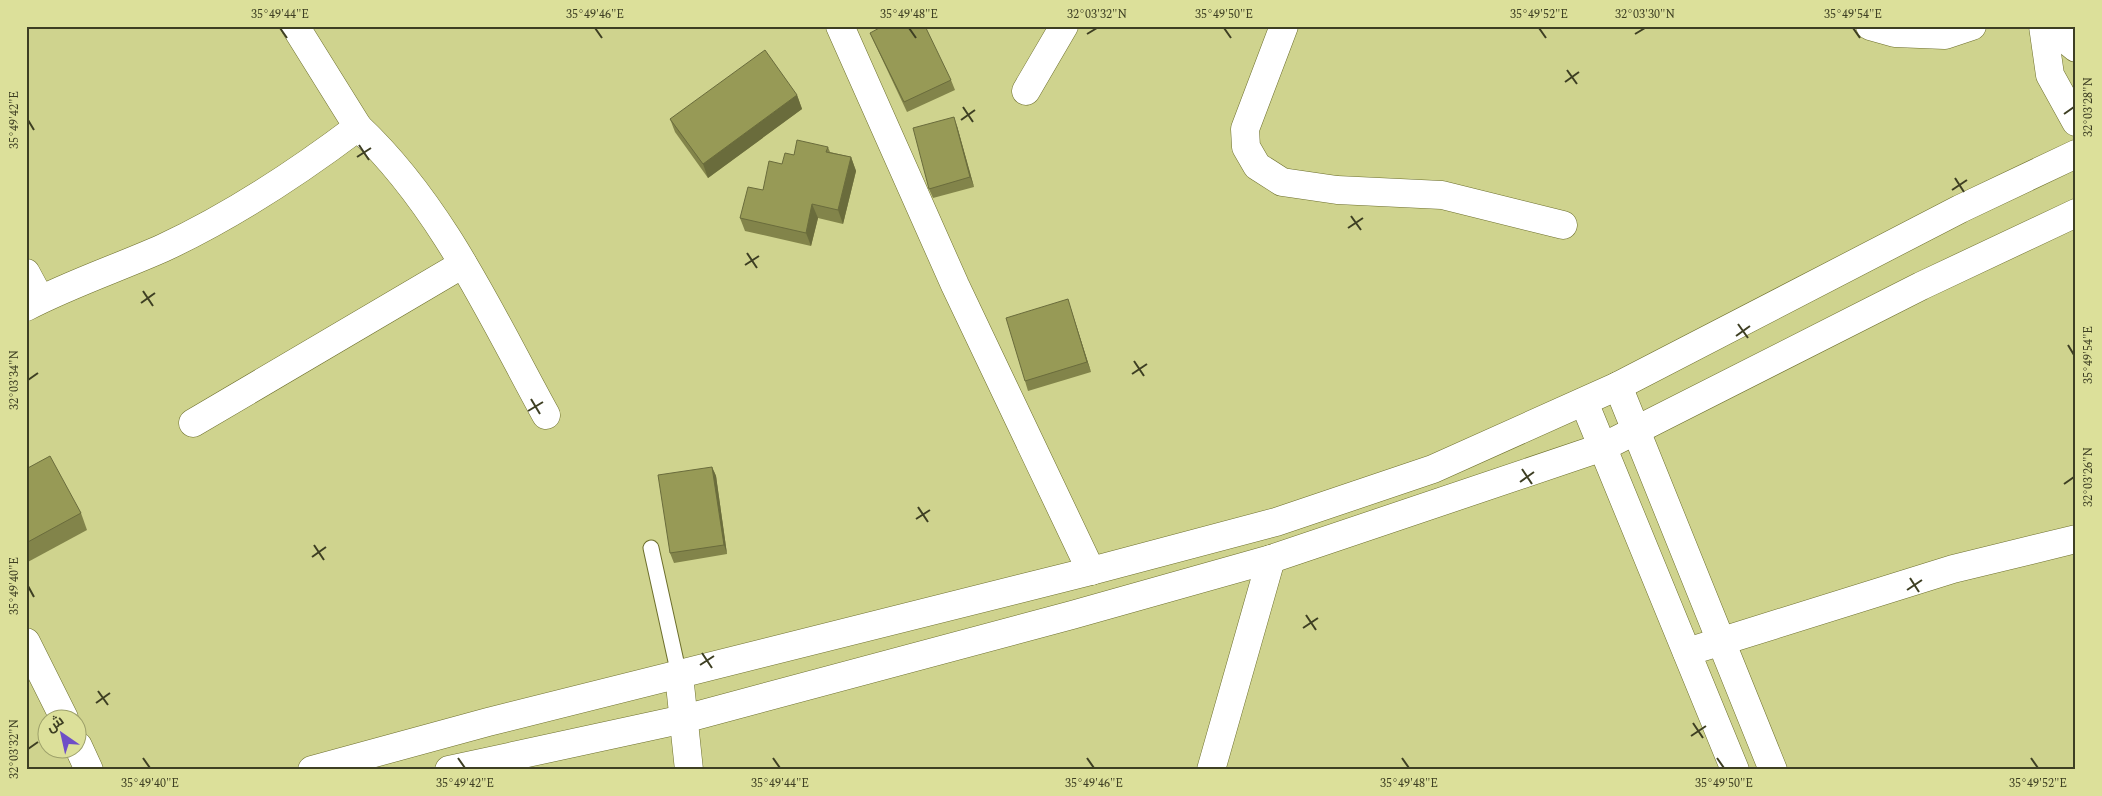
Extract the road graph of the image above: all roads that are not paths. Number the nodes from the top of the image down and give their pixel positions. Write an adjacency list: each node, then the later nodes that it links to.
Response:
1 (295, 26): 12 (street)
2 (840, 26): 28 (street)
3 (1064, 26): 10 (street)
4 (1284, 26): 15 (street)
5 (1870, 26): 6 (street)
6 (1972, 26)
7 (2043, 26): 11 (street)
8 (2049, 26): 9 (street)
9 (2076, 48)
10 (1026, 91)
11 (2076, 122)
12 (358, 127): 16 (street); 18 (street)
13 (2076, 154): 19 (street)
14 (2076, 212): 23 (street)
15 (1562, 225)
16 (463, 264): 21 (street); 22 (street)
17 (26, 273): 18 (street)
18 (33, 303)
19 (1618, 386): 20 (street); 23 (street)
20 (1584, 402): 24 (street); 28 (street)
21 (546, 415)
22 (192, 423)
23 (1636, 432): 24 (street); 29 (street)
24 (1603, 448): 27 (street); 31 (street)
25 (2076, 540): 29 (street)
26 (650, 548): 33 (lane)
27 (1271, 559): 35 (street); 41 (street)
28 (1091, 571): 33 (street)
29 (1721, 640): 31 (street); 43 (street)
30 (26, 642): 32 (street)
31 (1686, 652): 42 (street)
32 (34, 675): 34 (street)
33 (679, 675): 35 (street); 38 (street)
34 (57, 708)
35 (684, 719): 39 (street); 40 (street)
36 (84, 758): 37 (street)
37 (89, 770)
38 (312, 770)
39 (449, 770)
40 (689, 770)
41 (1211, 770)
42 (1734, 770)
43 (1773, 770)

